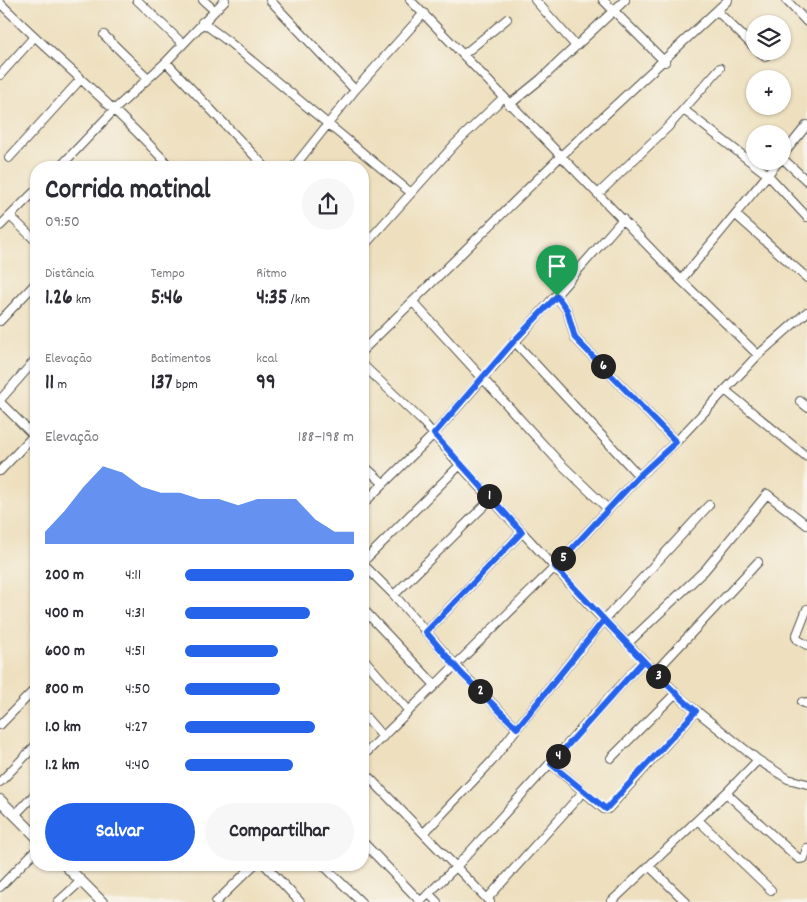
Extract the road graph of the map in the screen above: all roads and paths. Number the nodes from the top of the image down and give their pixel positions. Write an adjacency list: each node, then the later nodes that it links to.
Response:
1 (137, 0): 22 (street)
2 (203, 0): 12 (street)
3 (225, 0): 12 (street)
4 (270, 0): 31 (street)
5 (535, 0): 23 (street)
6 (603, 0): 13 (street)
7 (625, 0): 13 (street)
8 (728, 0): 14 (street)
9 (786, 0): 18 (street)
10 (0, 1): 20 (street)
11 (415, 1): 15 (street)
12 (214, 10): 17 (street)
13 (612, 11): 23 (street); 26 (street)
14 (717, 11): 21 (street); 26 (street)
15 (424, 13): 24 (street); 31 (street)
16 (507, 19): 24 (street)
17 (202, 22): 22 (street); 36 (street)
18 (807, 22)
19 (104, 35): 29 (street)
20 (34, 37): 28 (street); 30 (street)
21 (746, 39)
22 (182, 44): 25 (street)
23 (575, 46): 33 (street)
24 (463, 55): 32 (street)
25 (166, 62): 29 (street); 43 (street)
26 (665, 62): 39 (street)
27 (720, 68): 35 (street)
28 (0, 75)
29 (148, 78): 34 (street)
30 (80, 80): 34 (street); 40 (street)
31 (355, 90): 36 (street)
32 (504, 97): 33 (street); 49 (street)
33 (509, 104): 39 (street)
34 (114, 110): 41 (street); 42 (street)
35 (684, 110): 47 (street); 50 (street)
36 (328, 124): 44 (street); 49 (street)
37 (805, 131): 38 (street)
38 (791, 147)
39 (561, 156): 50 (street); 63 (street)
40 (9, 158)
41 (65, 161)
42 (164, 161)
43 (259, 161)
44 (299, 161)
45 (791, 166): 48 (street)
46 (772, 170): 47 (street)
47 (768, 175): 52 (street); 54 (street)
48 (807, 181)
49 (410, 192): 58 (street)
50 (598, 194): 55 (street)
51 (30, 196): 53 (street)
52 (736, 215): 59 (street); 60 (street)
53 (10, 216): 56 (street); 57 (street)
54 (807, 217)
55 (623, 219): 60 (street); 62 (street)
56 (0, 226)
57 (30, 235)
58 (369, 240)
59 (807, 278)
60 (681, 280): 68 (street)
61 (30, 289): 65 (street)
62 (557, 296): 66 (street); 79 (street)
63 (413, 302): 67 (street); 71 (street)
64 (807, 312): 68 (street)
65 (0, 321)
66 (514, 341): 71 (street); 84 (street)
67 (369, 344)
68 (758, 355): 72 (street)
69 (30, 366): 73 (street)
70 (369, 371): 77 (street)
71 (484, 379): 77 (street); 89 (street)
72 (725, 390): 79 (street); 80 (street)
73 (0, 401): 76 (street)
74 (800, 401): 75 (street)
75 (807, 407)
76 (30, 431)
77 (434, 434): 81 (street); 85 (street)
78 (30, 441): 83 (street)
79 (676, 442): 84 (street)
80 (807, 457)
81 (460, 466): 87 (street); 92 (street)
82 (369, 470): 85 (street)
83 (0, 471)
84 (639, 476): 89 (street)
85 (383, 483): 86 (street)
86 (369, 498)
87 (491, 499): 91 (street); 96 (street)
88 (709, 505): 99 (street)
89 (608, 509): 94 (street)
90 (806, 522): 101 (street)
91 (522, 532): 94 (street); 100 (street)
92 (369, 556)
93 (758, 562): 106 (street)
94 (555, 567): 99 (street); 105 (street)
95 (369, 570): 96 (street)
96 (394, 595): 100 (street)
97 (807, 609): 102 (street)
98 (369, 615): 107 (street)
99 (604, 620): 101 (street); 114 (street)
100 (426, 632): 105 (street)
101 (628, 643): 103 (street)
102 (807, 645)
103 (643, 661): 106 (street); 120 (street)
104 (369, 665): 110 (street)
105 (456, 665): 107 (street); 114 (street)
106 (655, 672): 108 (street)
107 (435, 685): 110 (street)
108 (676, 693): 111 (street); 118 (street)
109 (30, 694): 113 (street)
110 (408, 711): 115 (street)
111 (696, 711): 119 (street); 124 (street)
112 (369, 721): 115 (street)
113 (0, 725)
114 (517, 728): 131 (street)
115 (382, 737): 116 (street)
116 (369, 750)
117 (30, 751): 122 (street)
118 (611, 758)
119 (758, 760): 123 (street); 125 (street)
120 (551, 764): 124 (street); 136 (street)
121 (369, 777): 131 (street)
122 (0, 782)
123 (807, 784)
124 (583, 792): 145 (street)
125 (726, 793): 129 (street); 133 (street)
126 (30, 799): 128 (street)
127 (0, 800): 128 (street)
128 (15, 815): 130 (street)
129 (698, 820): 135 (street); 143 (street)
130 (30, 830)
131 (424, 834): 136 (street)
132 (369, 847): 151 (street)
133 (807, 848)
134 (30, 856): 142 (street)
135 (649, 866): 153 (street); 154 (street)
136 (456, 867): 144 (street); 145 (street)
137 (71, 871): 141 (street)
138 (248, 871): 148 (street)
139 (271, 871): 149 (street)
140 (329, 871): 150 (street)
141 (81, 881): 146 (street); 147 (street)
142 (0, 887)
143 (771, 890)
144 (429, 894): 151 (street); 152 (street)
145 (488, 900)
146 (58, 902)
147 (102, 902)
148 (216, 902)
149 (300, 902)
150 (361, 902)
151 (420, 902)
152 (437, 902)
153 (611, 902)
154 (686, 902)

